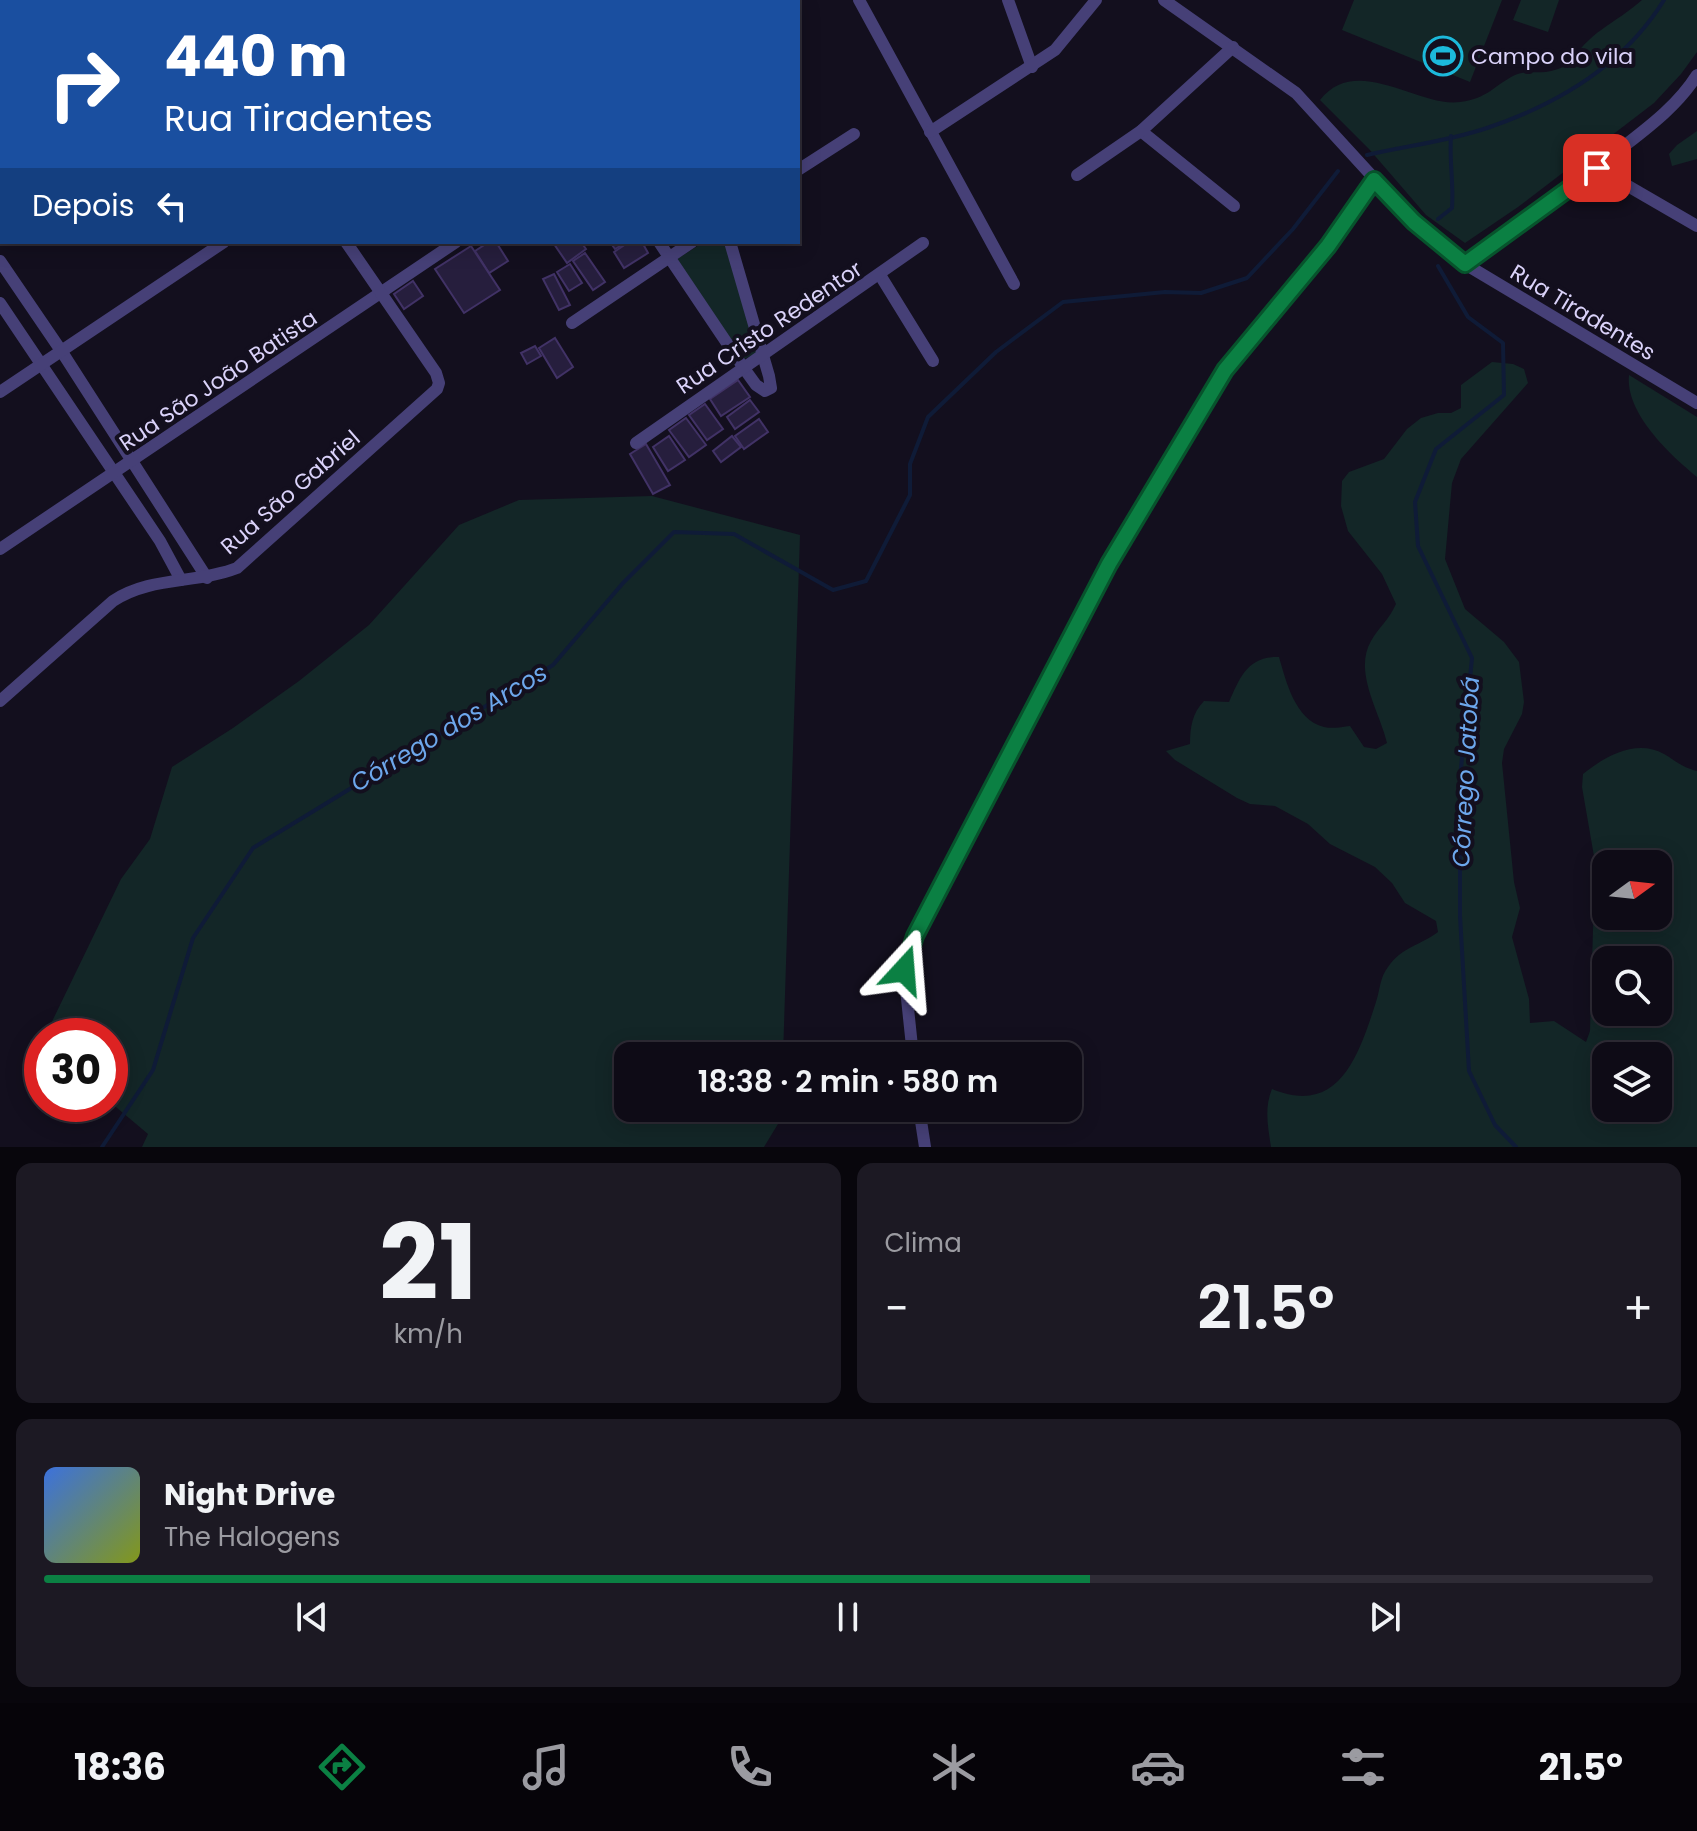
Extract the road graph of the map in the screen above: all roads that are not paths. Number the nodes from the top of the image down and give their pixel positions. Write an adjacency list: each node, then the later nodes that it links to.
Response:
1 (859, 0): 9 (street)
2 (1008, 0): 6 (street)
3 (1096, 0): 6 (street)
4 (1164, 0): 5 (street, Rua Tiradentes)
5 (1233, 47): 8 (street); 14 (street, Rua Tiradentes)
6 (1032, 67): 9 (street)
7 (1697, 75): 11 (street)
8 (1141, 131): 13 (street); 15 (street)
9 (930, 132): 28 (street)
10 (854, 134): 12 (street)
11 (1597, 168): 16 (street); 26 (street)
12 (800, 169)
13 (1077, 175)
14 (1374, 180): 26 (street, Rua Tiradentes); 46 (street)
15 (1234, 206)
16 (1697, 226)
17 (923, 243): 27 (street, Rua Cristo Redentor)
18 (221, 244): 32 (street)
19 (347, 244): 29 (street)
20 (453, 244): 29 (street, Rua São João Batista)
21 (660, 244): 24 (street)
22 (689, 244): 24 (street)
23 (731, 244): 33 (street)
24 (670, 258): 31 (street); 36 (street)
25 (0, 261): 32 (street)
26 (1465, 264): 38 (street, Rua Tiradentes)
27 (880, 275): 33 (street, Rua Cristo Redentor); 34 (street)
28 (1014, 284)
29 (380, 294): 40 (street, Rua São João Batista); 43 (street, Rua São Gabriel)
30 (0, 303): 35 (street)
31 (572, 323)
32 (62, 352): 35 (street); 40 (street)
33 (762, 355): 36 (street, Rua Cristo Redentor); 36 (street)
34 (933, 361)
35 (41, 365): 37 (street); 41 (street)
36 (743, 367): 39 (street, Rua Cristo Redentor)
37 (0, 392)
38 (1697, 403)
39 (636, 443)
40 (132, 462): 41 (street, Rua São João Batista); 43 (street)
41 (114, 474): 42 (street, Rua São João Batista); 44 (street)
42 (0, 549)
43 (207, 578): 44 (street, Rua São Gabriel)
44 (181, 580): 45 (street, Rua São Gabriel)
45 (0, 701)
46 (912, 1042)
47 (921, 1122): 48 (street)
48 (925, 1147)

